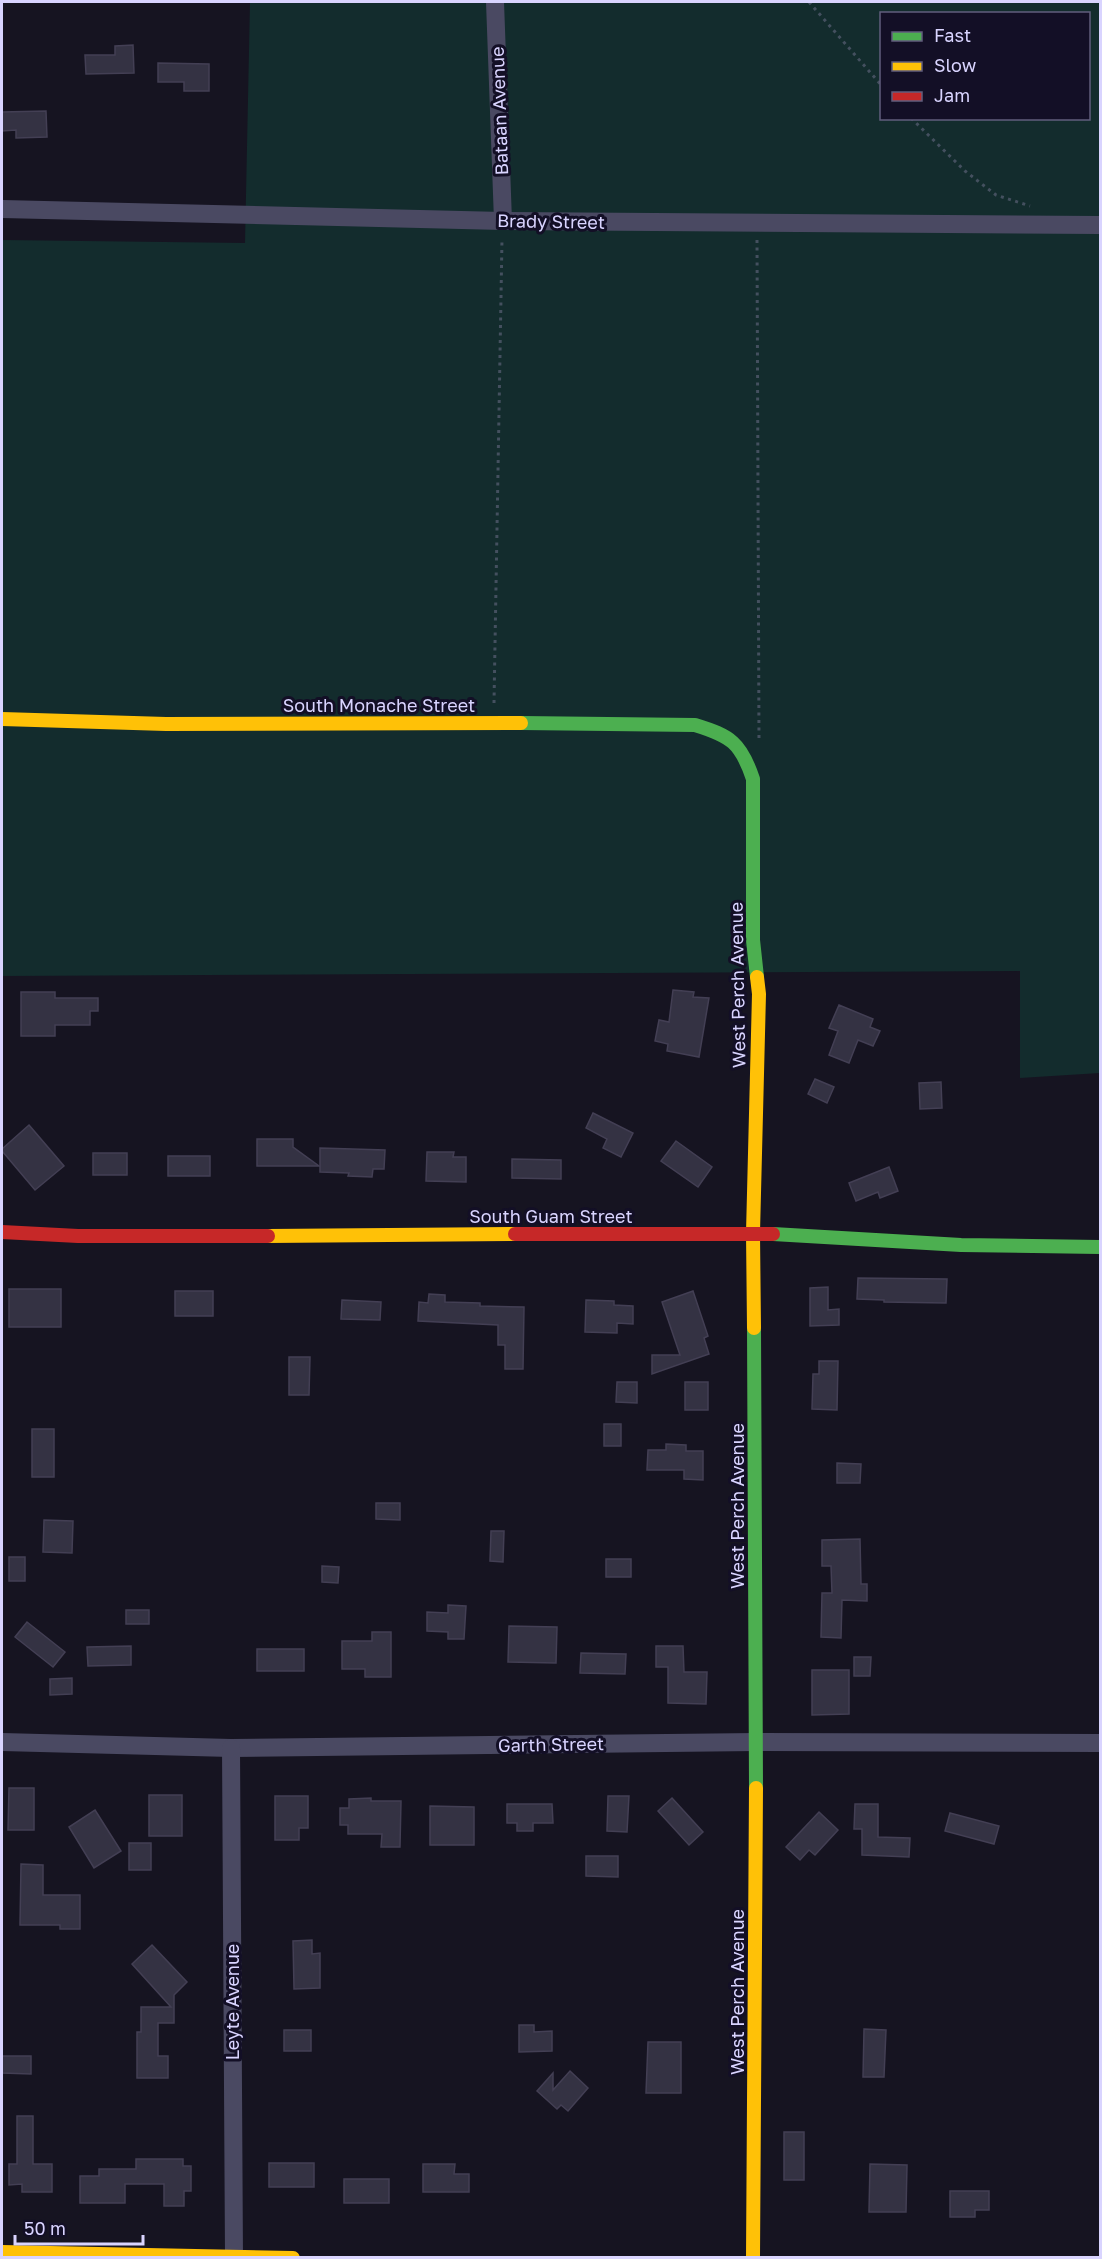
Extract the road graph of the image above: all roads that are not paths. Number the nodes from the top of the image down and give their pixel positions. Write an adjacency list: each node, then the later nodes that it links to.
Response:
1 (495, 2): 3 (street, Bataan Avenue)
2 (2, 209): 3 (street, Brady Street)
3 (503, 221): 4 (street, Brady Street)
4 (1101, 225)
5 (2, 719): 6 (street, South Monache Street)
6 (746, 756): 8 (street, West Perch Avenue)
7 (2, 1232): 8 (street, South Guam Street)
8 (753, 1233): 9 (street, South Guam Street); 11 (street, West Perch Avenue)
9 (1101, 1247)
10 (2, 1742): 13 (street, Garth Street)
11 (757, 1742): 12 (street, Garth Street); 13 (street, Garth Street); 17 (street, West Perch Avenue)
12 (1101, 1743)
13 (231, 1748): 15 (street, Leyte Avenue)
14 (2, 2252): 15 (street)
15 (234, 2257): 16 (street)
16 (293, 2258)
17 (753, 2258)

